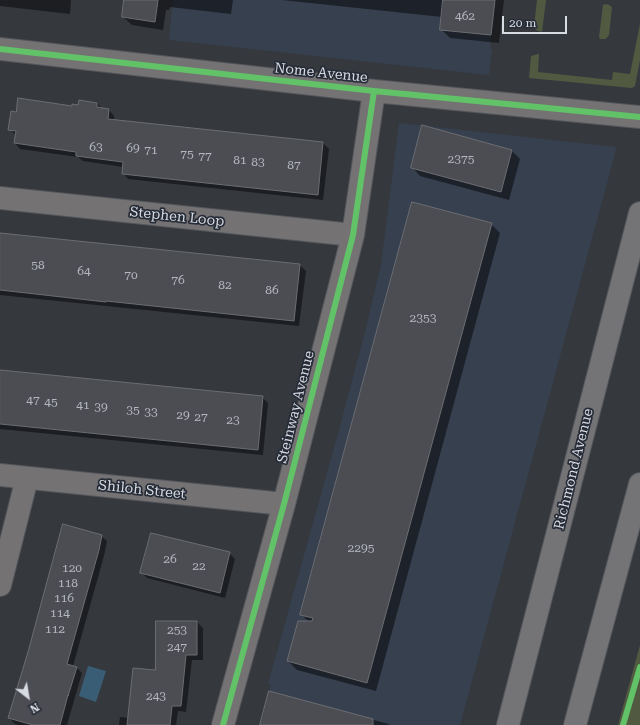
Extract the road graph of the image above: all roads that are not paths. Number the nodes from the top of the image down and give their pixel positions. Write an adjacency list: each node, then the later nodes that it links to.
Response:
1 (0, 49): 2 (street, Nome Avenue)
2 (374, 91): 3 (street, Nome Avenue); 6 (street, Steinway Avenue)
3 (640, 118)
4 (0, 198): 6 (street, Stephen Loop)
5 (640, 214): 13 (main road, Richmond Avenue)
6 (353, 235): 10 (street, Steinway Avenue)
7 (0, 475): 8 (street, Shiloh Street)
8 (27, 478): 10 (street, Shiloh Street); 11 (street)
9 (640, 484): 14 (main road)
10 (284, 504): 12 (street, Steinway Avenue)
11 (0, 585)
12 (223, 725)
13 (508, 725)
14 (575, 725)

